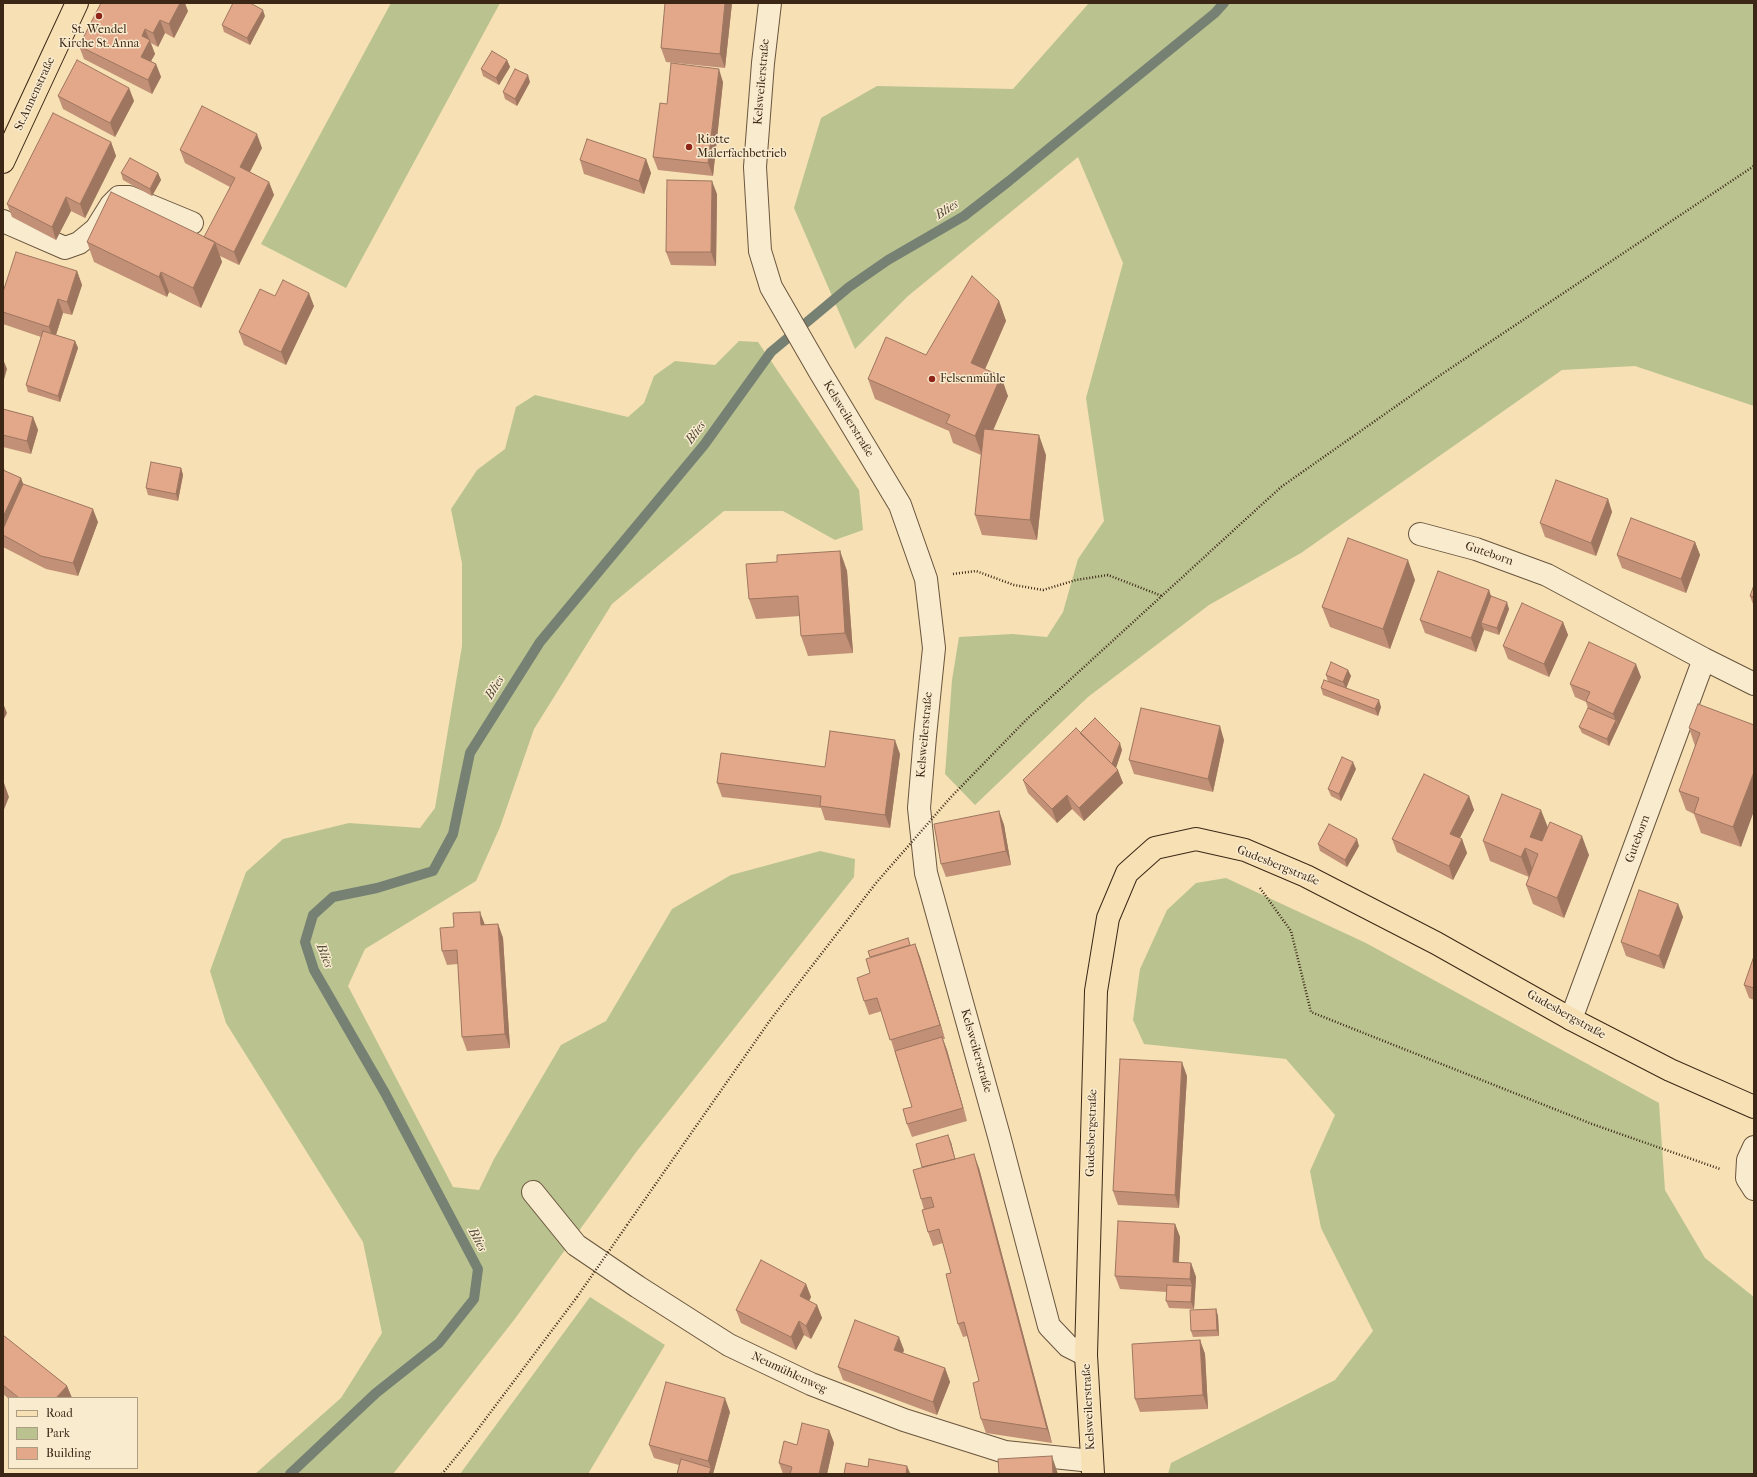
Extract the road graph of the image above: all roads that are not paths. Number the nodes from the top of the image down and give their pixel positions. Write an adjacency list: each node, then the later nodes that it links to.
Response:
1 (77, 3): 3 (main road, St.Annenstraße)
2 (770, 3): 14 (street, Kelsweilerstraße)
3 (3, 162)
4 (3, 221): 5 (street)
5 (192, 223)
6 (1420, 534): 7 (street, Guteborn)
7 (1704, 659): 8 (street, Guteborn); 9 (street, Guteborn)
8 (1754, 684)
9 (1571, 1019): 10 (main road, Gudesbergstraße); 14 (main road, Gudesbergstraße)
10 (1754, 1107)
11 (1754, 1146): 12 (street)
12 (1750, 1184)
13 (533, 1192): 15 (street, Neumühlenweg)
14 (1086, 1355): 15 (main road, Kelsweilerstraße)
15 (1092, 1467)

